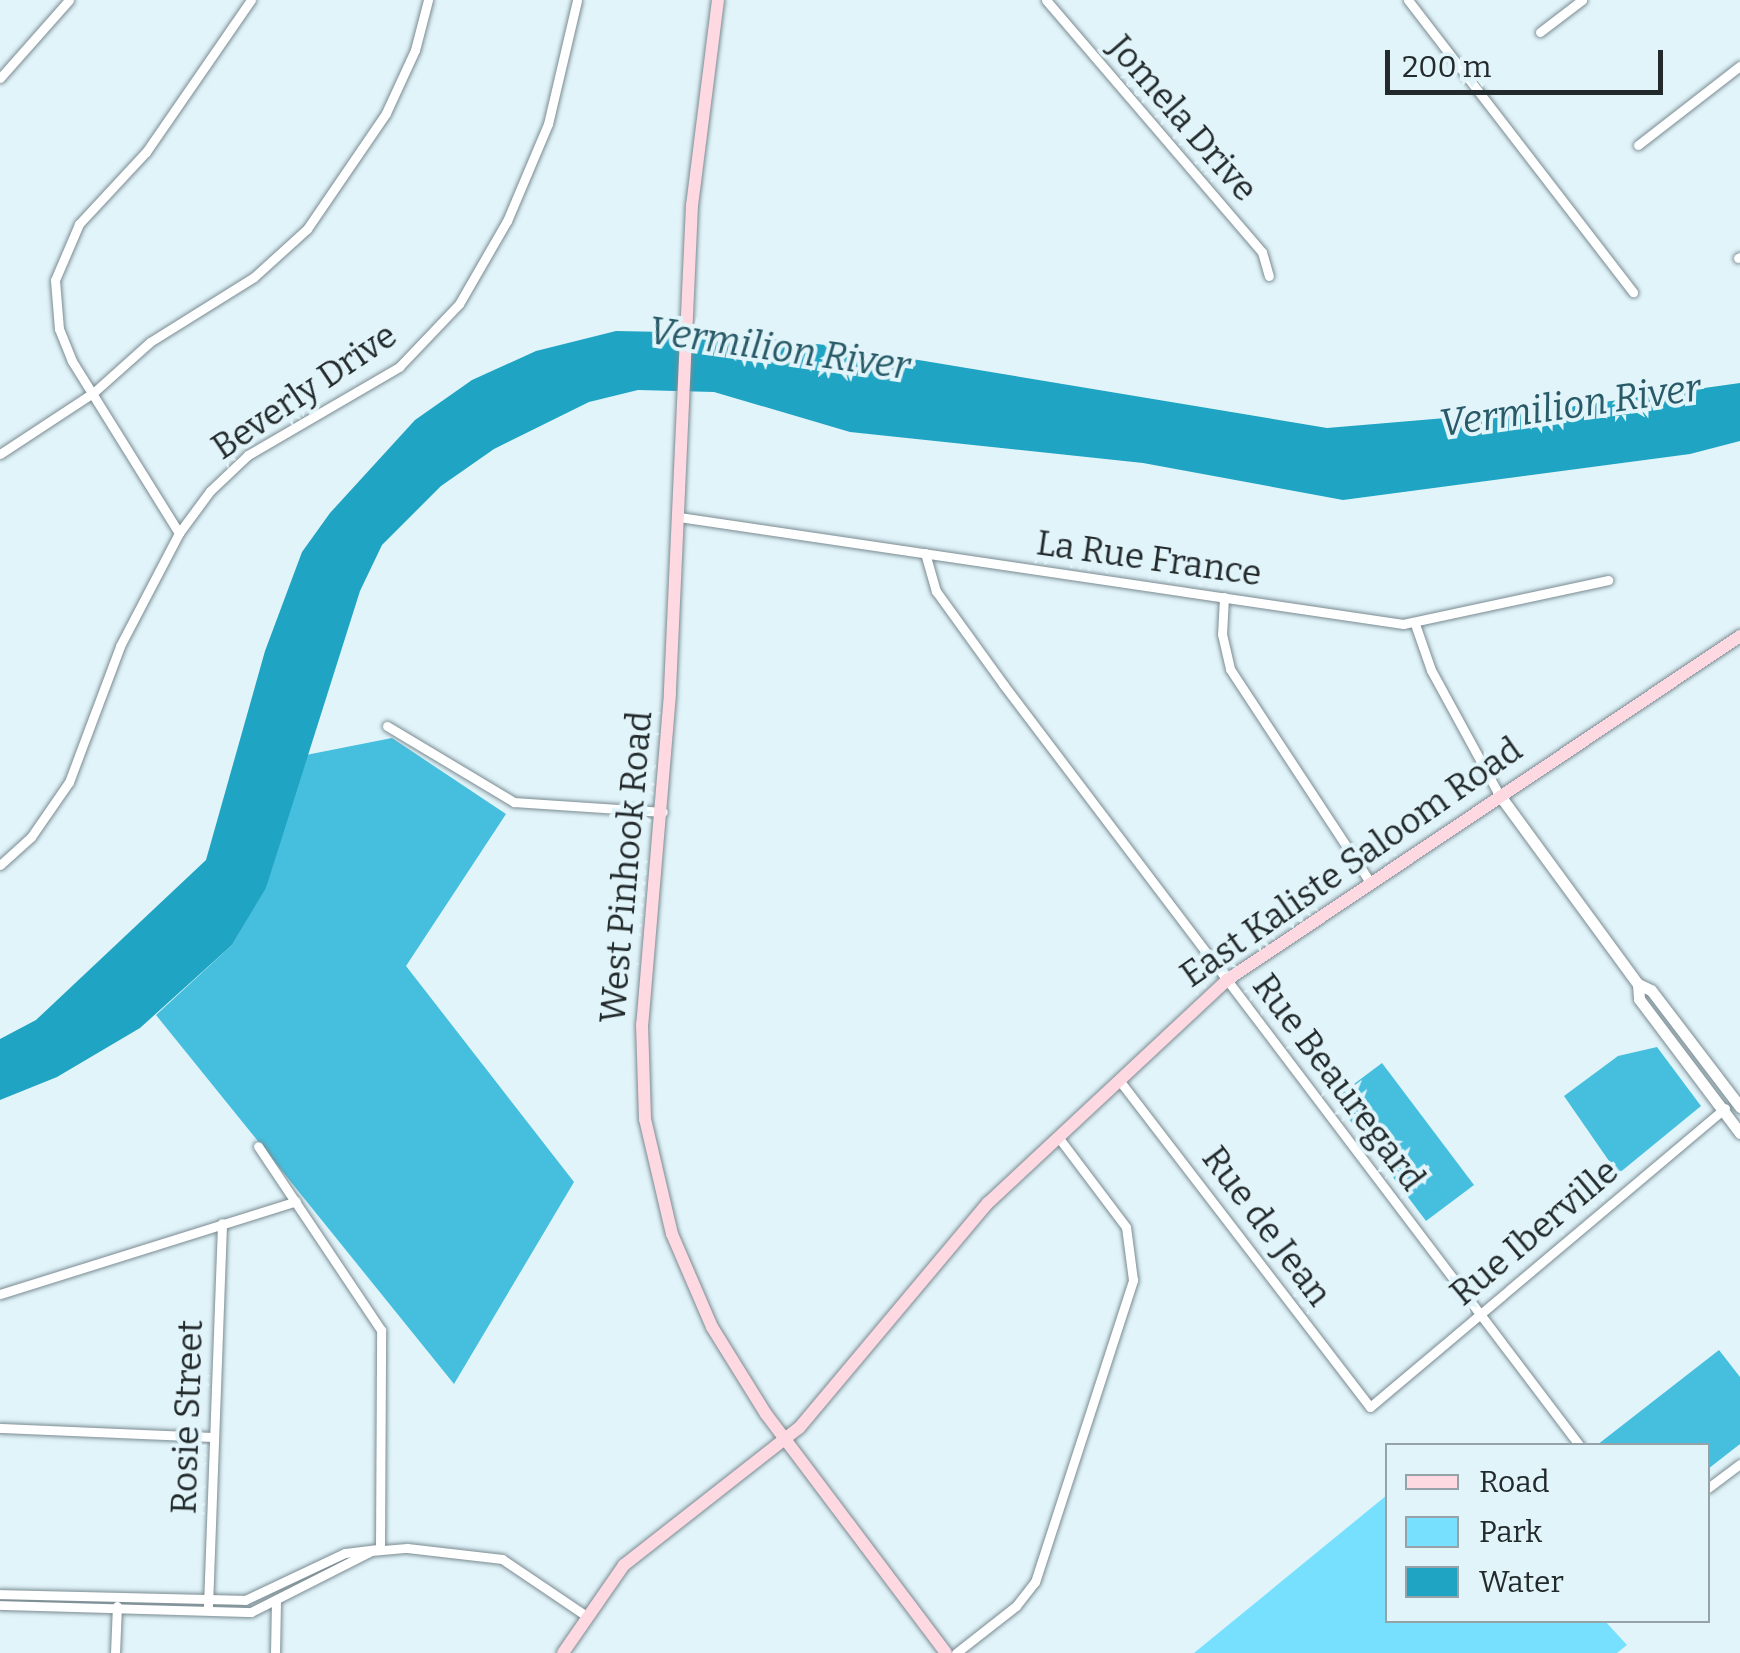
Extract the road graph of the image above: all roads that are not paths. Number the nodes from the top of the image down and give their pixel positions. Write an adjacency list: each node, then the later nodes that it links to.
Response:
1 (69, 0): 11 (street)
2 (250, 0): 15 (street)
3 (428, 0): 15 (street)
4 (578, 0): 18 (street, Beverly Drive)
5 (717, 0): 17 (main road, West Pinhook Road)
6 (1046, 0): 13 (street, Jomela Drive)
7 (1408, 0): 14 (street)
8 (1582, 0): 9 (street)
9 (1540, 32)
10 (1740, 66): 12 (street)
11 (0, 78)
12 (1638, 145)
13 (1269, 276)
14 (1634, 292)
15 (93, 393): 16 (street); 18 (street)
16 (0, 454)
17 (679, 517): 19 (street, La Rue France); 26 (main road, West Pinhook Road)
18 (179, 533): 27 (street, Beverly Drive)
19 (924, 553): 21 (street, La Rue France); 29 (street, Rue Beauregard)
20 (1608, 580): 22 (street, La Rue France)
21 (1224, 597): 22 (street, La Rue France); 28 (street)
22 (1415, 624): 25 (street)
23 (1740, 636): 25 (main road, East Kaliste Saloom Road)
24 (387, 726): 26 (street)
25 (1498, 793): 28 (main road, East Kaliste Saloom Road); 30 (street)
26 (663, 812): 44 (main road, West Pinhook Road)
27 (0, 865)
28 (1369, 880): 29 (main road, East Kaliste Saloom Road)
29 (1226, 980): 31 (main road, East Kaliste Saloom Road); 40 (street, Rue Beauregard)
30 (1638, 984): 32 (street); 33 (street)
31 (1120, 1080): 35 (main road, East Kaliste Saloom Road); 41 (street, Rue de Jean)
32 (1737, 1103): 33 (street, Rue Iberville)
33 (1723, 1110): 34 (street); 40 (street, Rue Iberville)
34 (1740, 1132)
35 (1059, 1138): 44 (main road, East Kaliste Saloom Road); 60 (street)
36 (258, 1146): 37 (street)
37 (296, 1201): 38 (street); 48 (street)
38 (222, 1224): 39 (street); 43 (street, Rosie Street)
39 (0, 1294)
40 (1479, 1314): 41 (street, Rue Iberville); 45 (street, Rue Beauregard)
41 (1370, 1407)
42 (0, 1428): 43 (street)
43 (214, 1437): 51 (street, Rosie Street)
44 (786, 1440): 55 (main road, East Kaliste Saloom Road); 59 (main road, West Pinhook Road)
45 (1578, 1443)
46 (1740, 1464): 47 (street)
47 (1710, 1486)
48 (380, 1549): 50 (street); 55 (street)
49 (0, 1594): 52 (street)
50 (276, 1596): 51 (street); 54 (street); 57 (street)
51 (208, 1601): 52 (street); 54 (street, Rosie Street)
52 (117, 1604): 53 (street); 54 (street); 56 (street)
53 (0, 1605)
54 (208, 1613)
55 (585, 1615): 58 (main road, East Kaliste Saloom Road)
56 (115, 1653)
57 (274, 1653)
58 (563, 1653)
59 (946, 1653)
60 (956, 1653)

